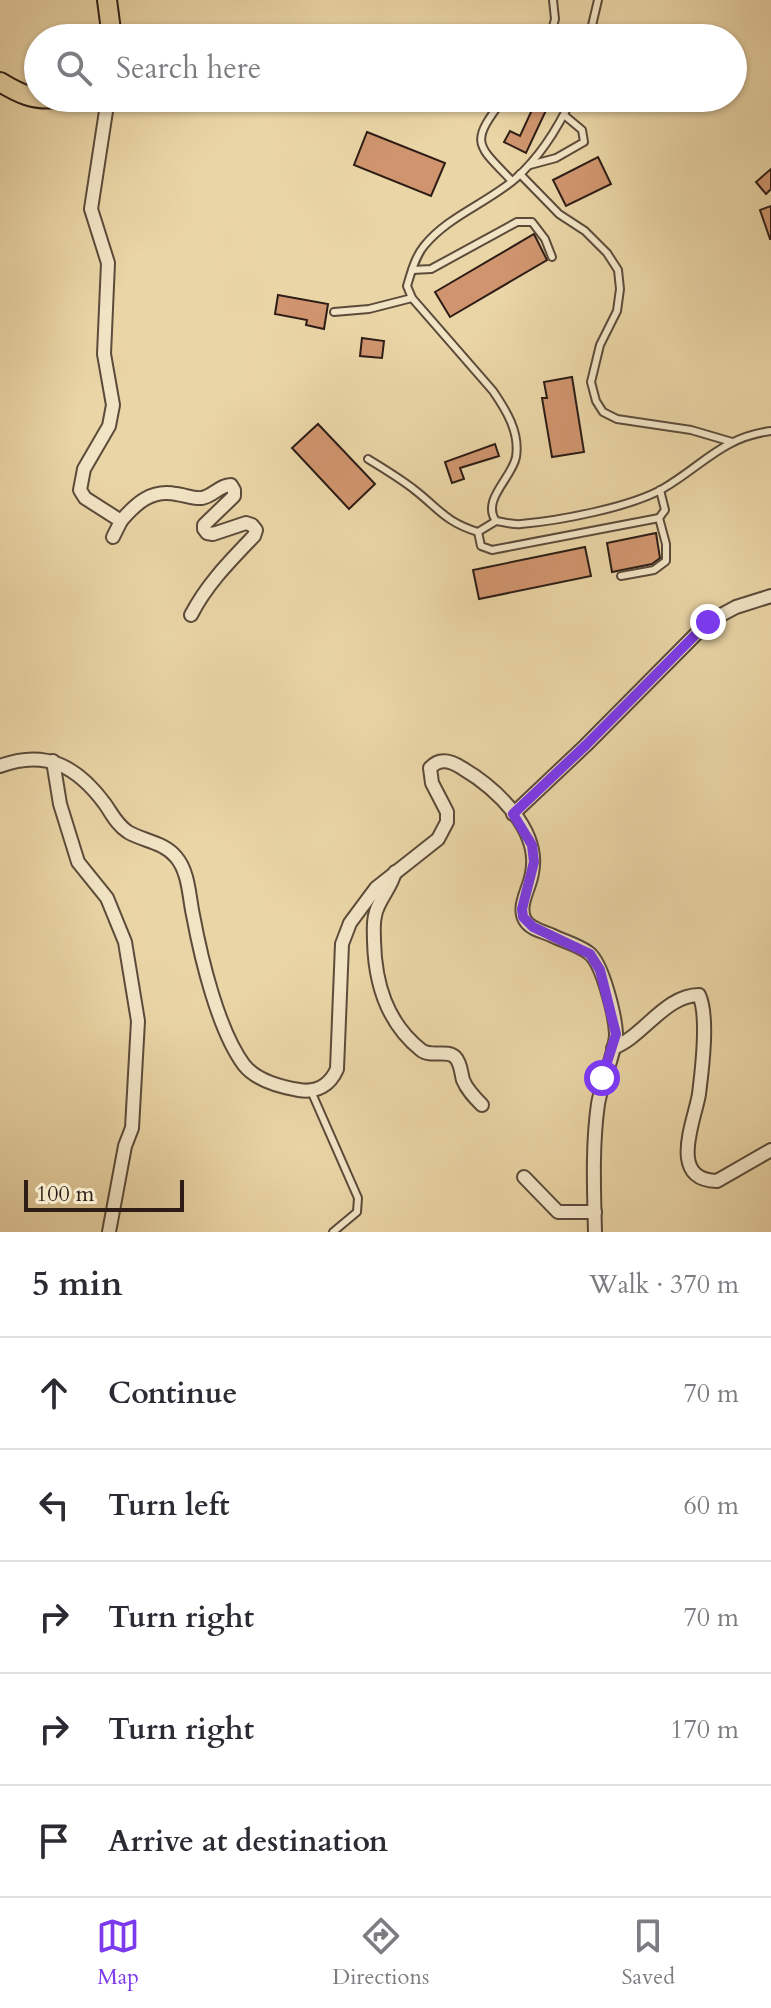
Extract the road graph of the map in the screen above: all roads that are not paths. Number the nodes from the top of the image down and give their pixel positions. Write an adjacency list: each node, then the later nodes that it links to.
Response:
1 (107, 0): 4 (main road)
2 (553, 0): 5 (lane)
3 (598, 0): 6 (lane)
4 (110, 24)
5 (554, 24)
6 (592, 24)
7 (0, 82): 8 (main road)
8 (24, 95)
9 (106, 112): 26 (street)
10 (493, 112): 15 (lane)
11 (565, 112): 12 (lane)
12 (564, 115): 13 (lane); 13 (lane)
13 (530, 165): 14 (lane)
14 (520, 174): 15 (lane); 21 (lane)
15 (512, 181): 17 (lane)
16 (552, 257): 17 (lane)
17 (412, 270): 18 (lane)
18 (412, 298): 19 (lane); 27 (lane)
19 (334, 312)
20 (771, 431): 21 (lane)
21 (732, 442): 23 (lane)
22 (368, 459): 28 (lane)
23 (660, 490): 24 (lane); 25 (lane)
24 (569, 515): 27 (lane); 29 (lane)
25 (659, 518): 29 (lane); 31 (lane)
26 (121, 521): 30 (street); 33 (street)
27 (496, 521): 28 (lane)
28 (478, 532): 29 (lane)
29 (573, 534)
30 (113, 537)
31 (621, 576)
32 (771, 596): 36 (street)
33 (191, 615)
34 (53, 761): 35 (street); 39 (street); 44 (street)
35 (0, 766)
36 (513, 814): 37 (street); 38 (street)
37 (395, 872): 39 (street); 40 (street)
38 (613, 1048): 41 (street); 43 (street)
39 (311, 1091): 45 (lane)
40 (482, 1105)
41 (771, 1150)
42 (524, 1177): 43 (street)
43 (595, 1212): 46 (street)
44 (109, 1232)
45 (333, 1232)
46 (595, 1232)

